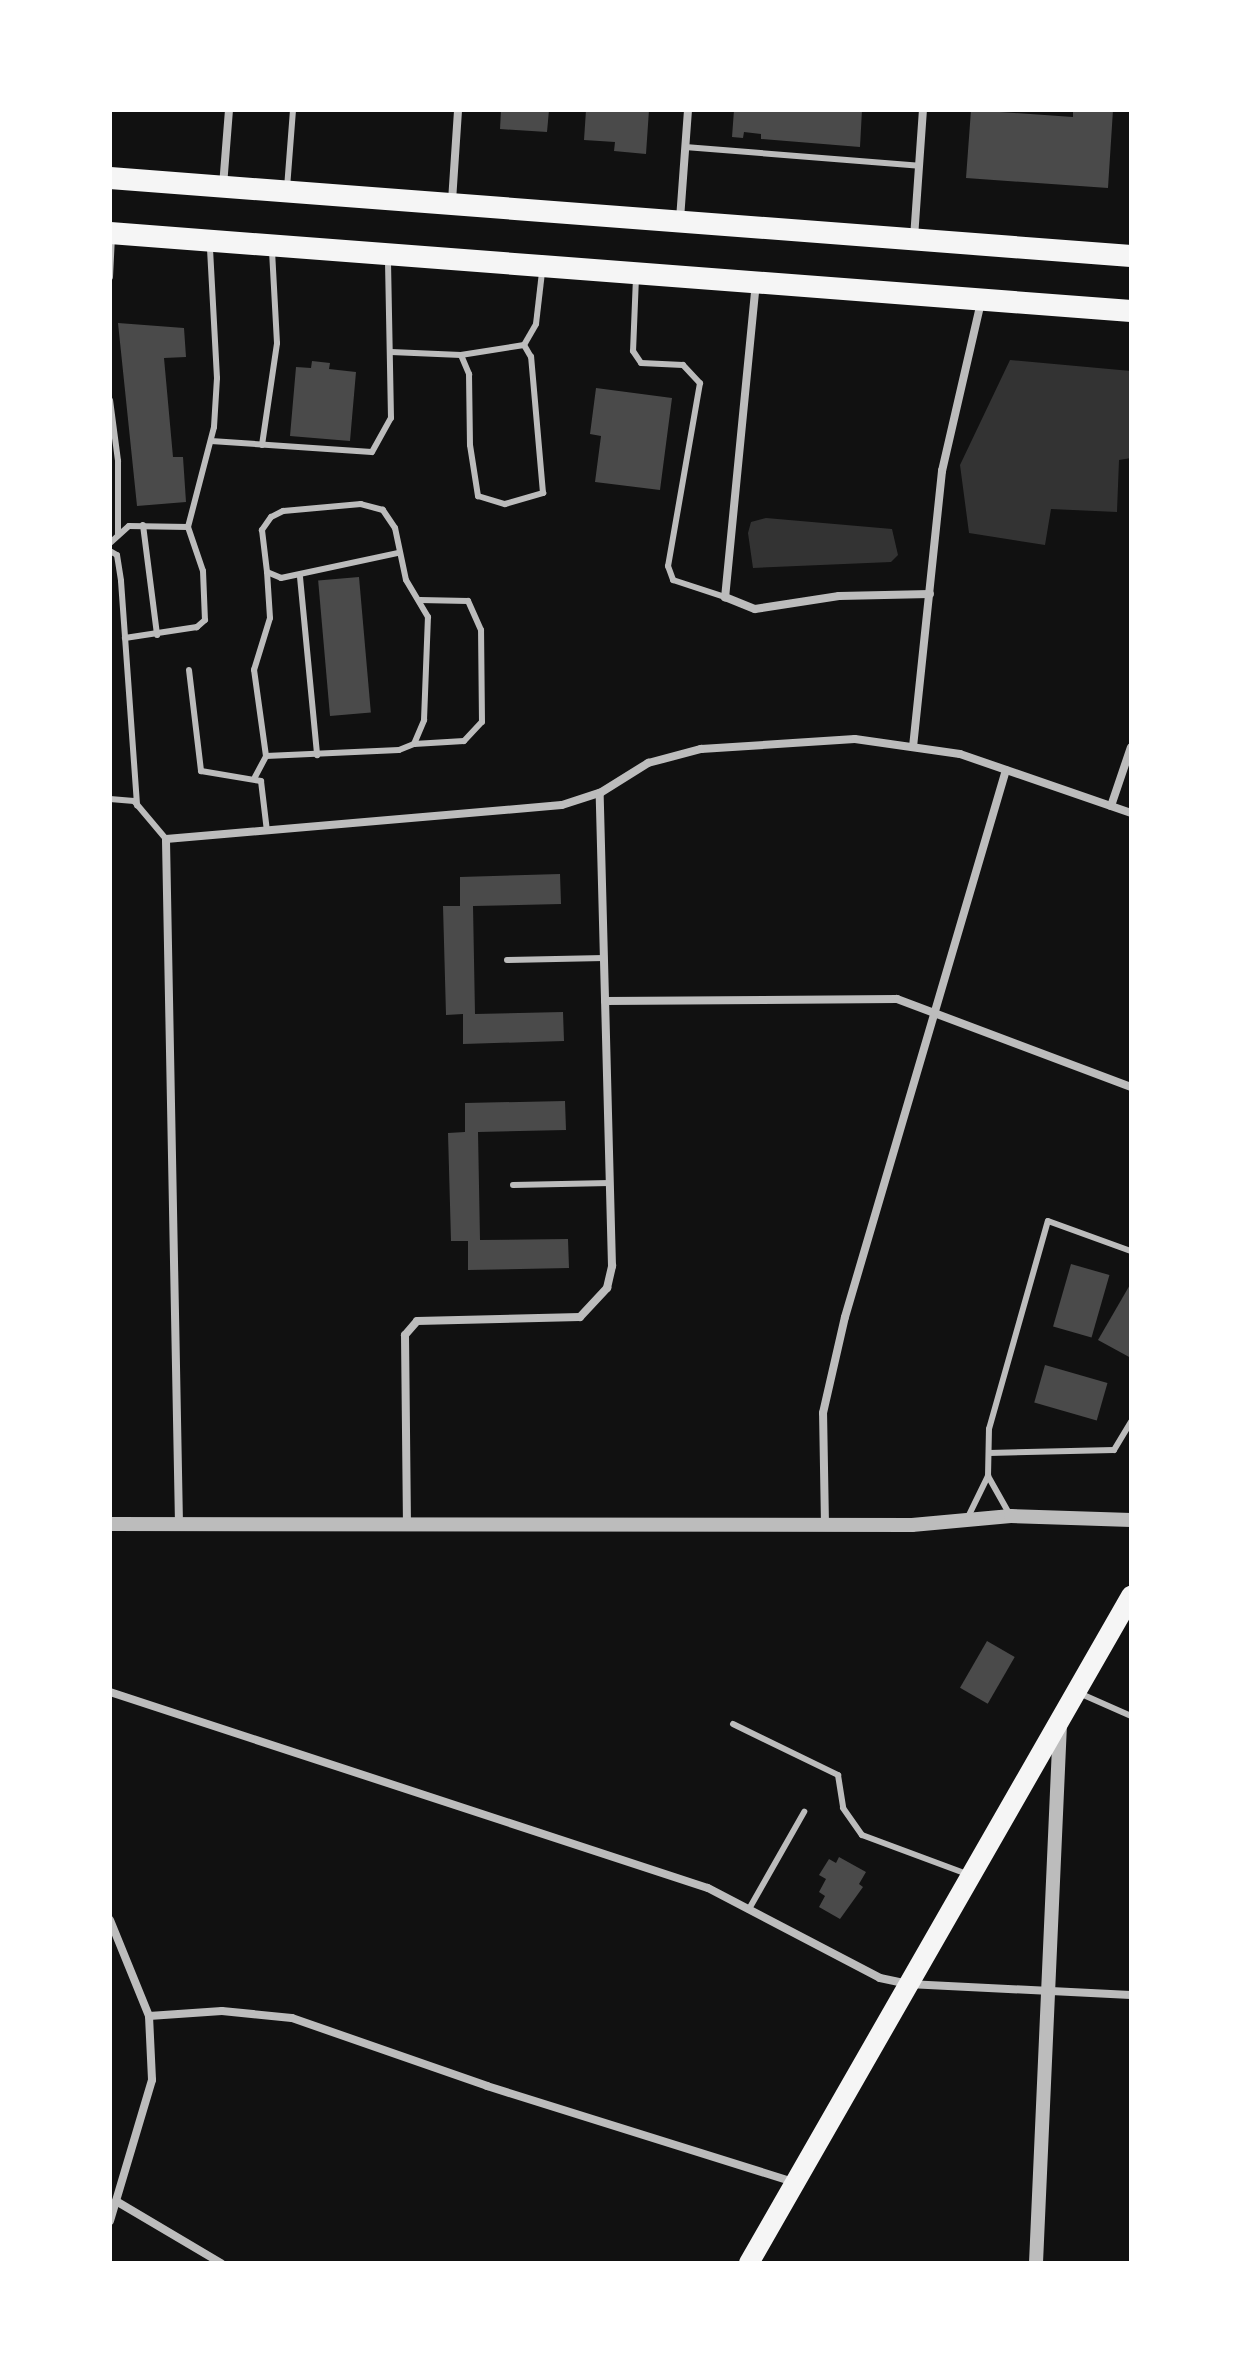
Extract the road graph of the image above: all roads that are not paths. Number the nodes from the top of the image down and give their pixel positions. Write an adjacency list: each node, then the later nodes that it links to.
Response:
1 (229, 110): 9 (street)
2 (293, 110): 10 (lane)
3 (458, 110): 11 (street)
4 (688, 110): 6 (street)
5 (923, 110): 7 (street)
6 (685, 147): 7 (lane); 12 (street)
7 (919, 166): 15 (street)
8 (110, 178): 9 (highway)
9 (223, 187): 10 (highway)
10 (287, 191): 11 (highway)
11 (451, 205): 12 (highway)
12 (680, 220): 15 (highway)
13 (111, 233): 14 (highway); 21 (lane)
14 (210, 239): 16 (highway); 29 (lane)
15 (914, 239): 18 (highway)
16 (272, 244): 17 (highway); 30 (lane)
17 (389, 254): 19 (highway); 26 (lane)
18 (1131, 256)
19 (543, 266): 20 (highway); 25 (lane)
20 (636, 273): 22 (highway); 40 (lane)
21 (110, 277)
22 (756, 282): 23 (highway); 40 (street)
23 (981, 298): 24 (highway); 39 (street)
24 (1131, 311)
25 (524, 345): 27 (lane); 27 (lane)
26 (391, 352): 27 (lane); 30 (lane)
27 (461, 355)
28 (110, 400): 33 (lane)
29 (211, 441): 30 (lane); 32 (lane)
30 (262, 445)
31 (143, 525): 32 (lane); 33 (lane); 42 (lane)
32 (188, 527): 42 (lane)
33 (118, 534): 34 (lane)
34 (110, 543)
35 (110, 551): 43 (lane)
36 (398, 553): 37 (lane); 38 (lane); 41 (lane)
37 (267, 572): 38 (lane); 49 (lane)
38 (300, 577): 48 (lane)
39 (930, 594): 40 (street); 46 (street)
40 (725, 597)
41 (420, 600): 45 (lane); 45 (lane)
42 (157, 635): 43 (lane)
43 (125, 638): 54 (lane)
44 (189, 670): 51 (lane)
45 (414, 744): 48 (lane)
46 (913, 747): 50 (street); 52 (street)
47 (1131, 747): 55 (street)
48 (317, 755): 49 (lane)
49 (266, 756): 51 (lane)
50 (1006, 770): 55 (street); 62 (street)
51 (255, 777): 57 (lane)
52 (600, 793): 57 (street); 59 (street)
53 (110, 799): 54 (lane)
54 (137, 805): 58 (lane)
55 (1111, 806): 56 (street)
56 (1131, 813)
57 (267, 831): 58 (street)
58 (166, 839): 75 (street)
59 (604, 958): 60 (lane); 61 (street)
60 (507, 960)
61 (605, 1001): 62 (street); 64 (street)
62 (931, 1010): 63 (street); 74 (street)
63 (1131, 1087)
64 (610, 1183): 65 (lane); 76 (street)
65 (513, 1185)
66 (1131, 1251): 68 (lane)
67 (1131, 1422): 68 (lane)
68 (989, 1453): 69 (lane)
69 (988, 1476): 70 (lane); 71 (lane)
70 (1011, 1516): 71 (street); 72 (street)
71 (967, 1519): 74 (street)
72 (1131, 1520)
73 (110, 1524): 75 (street)
74 (825, 1525): 76 (street)
75 (179, 1526): 76 (street)
76 (407, 1527)
77 (1131, 1596): 79 (main road)
78 (110, 1692): 85 (street)
79 (1078, 1692): 80 (lane); 82 (main road)
80 (1131, 1716)
81 (733, 1724): 84 (lane)
82 (1060, 1724): 84 (main road); 90 (street)
83 (804, 1812): 85 (lane)
84 (971, 1876): 89 (main road)
85 (749, 1909): 89 (street)
86 (110, 1920): 87 (street)
87 (121, 1945): 88 (street); 92 (street)
88 (110, 1947)
89 (908, 1984): 90 (street); 93 (main road)
90 (1049, 1991): 91 (street); 98 (street)
91 (1131, 1995)
92 (149, 2016): 93 (street); 94 (street)
93 (795, 2182): 97 (main road)
94 (116, 2201): 95 (street); 96 (street)
95 (110, 2221)
96 (221, 2263)
97 (749, 2263)
98 (1036, 2263)

